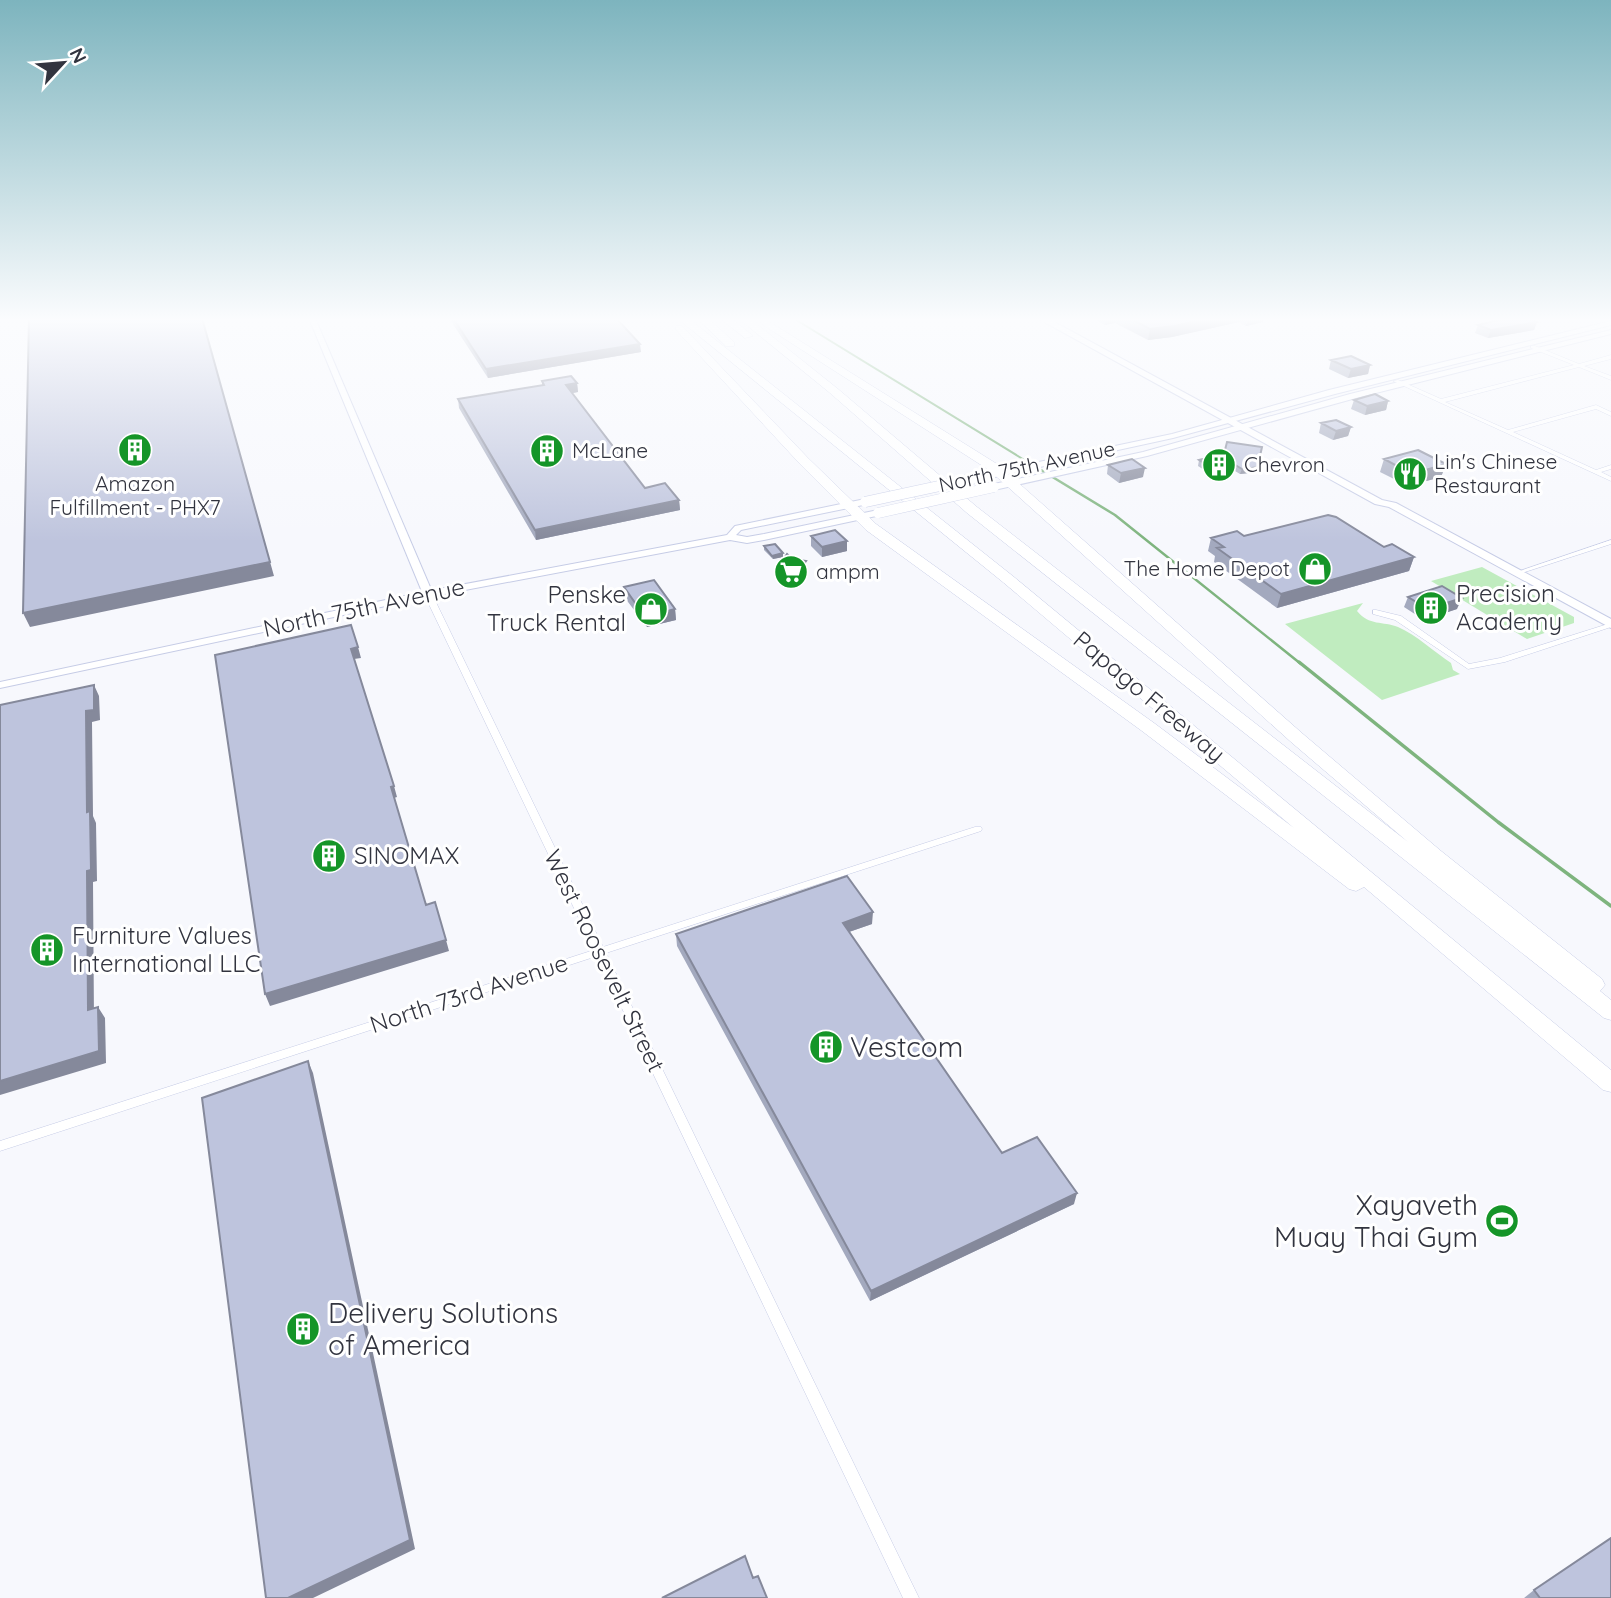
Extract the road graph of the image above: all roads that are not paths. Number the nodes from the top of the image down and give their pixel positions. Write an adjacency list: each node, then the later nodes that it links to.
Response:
1 (343, 393): 33 (main road, West Roosevelt Street)
2 (740, 393): 27 (highway)
3 (774, 393): 42 (highway, Papago Freeway)
4 (836, 393): 41 (highway, Papago Freeway)
5 (874, 393): 22 (highway)
6 (1178, 393): 14 (main road)
7 (1188, 393): 15 (main road)
8 (1330, 393): 15 (main road, North 75th Avenue)
9 (1363, 393): 16 (main road)
10 (1423, 393): 12 (street)
11 (1474, 393): 12 (street)
12 (1441, 401): 17 (street)
13 (1611, 414): 17 (street)
14 (1230, 421): 15 (main road); 18 (main road, North 75th Avenue)
15 (1242, 423): 16 (main road); 20 (main road, North 75th Avenue); 26 (main road)
16 (1255, 424): 26 (main road)
17 (1507, 432): 21 (street)
18 (1115, 448): 20 (main road); 22 (main road, North 75th Avenue)
19 (1611, 467): 21 (street)
20 (1065, 471): 25 (main road, North 75th Avenue)
21 (1595, 472): 24 (street)
22 (1000, 473): 23 (main road, North 75th Avenue); 25 (highway)
23 (981, 477): 27 (main road, North 75th Avenue, bridge)
24 (1611, 479)
25 (1013, 483): 28 (main road, North 75th Avenue, bridge); 40 (highway)
26 (1392, 505): 32 (main road)
27 (847, 506): 29 (highway); 30 (main road, North 75th Avenue)
28 (878, 513): 29 (main road, North 75th Avenue)
29 (859, 517): 30 (main road, North 75th Avenue); 42 (highway)
30 (730, 537): 33 (main road, North 75th Avenue)
31 (1611, 542): 32 (street)
32 (1517, 573): 35 (main road)
33 (428, 594): 37 (main road, North 75th Avenue); 39 (street, West Roosevelt Street)
34 (1376, 612): 36 (street)
35 (1611, 625): 36 (street)
36 (1468, 667)
37 (0, 685)
38 (978, 829): 39 (street, North 73rd Avenue)
39 (600, 952): 44 (street, North 73rd Avenue); 45 (street, West Roosevelt Street)
40 (1611, 999)
41 (1611, 1012)
42 (1588, 1064): 43 (highway, Papago Freeway)
43 (1611, 1083)
44 (0, 1146)
45 (911, 1598)

